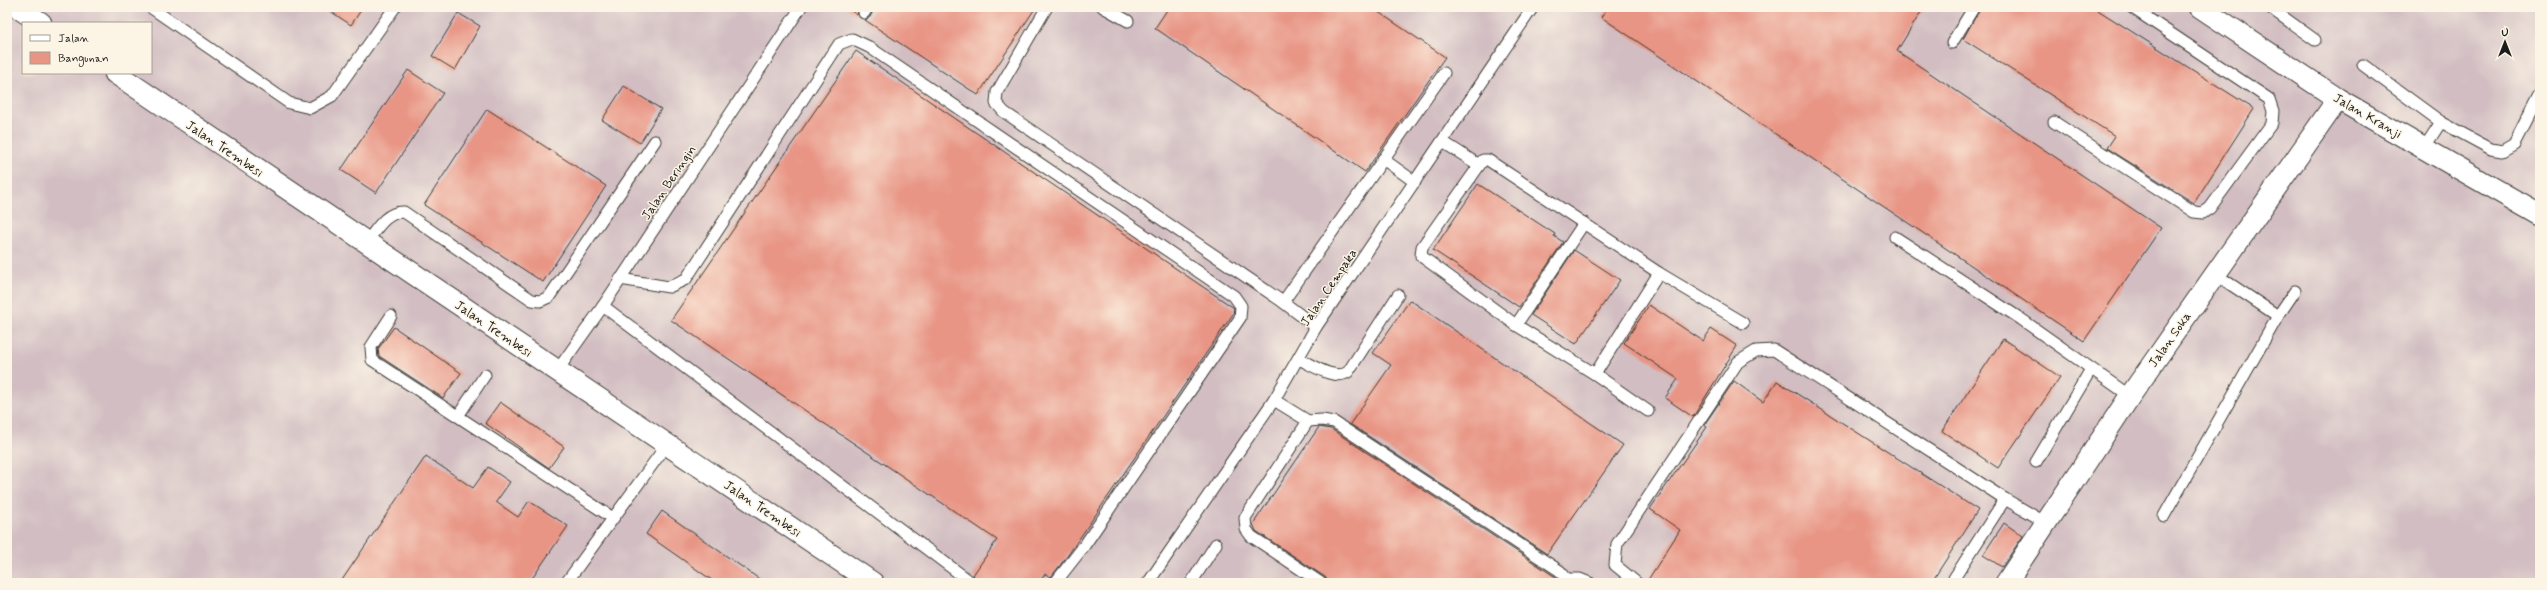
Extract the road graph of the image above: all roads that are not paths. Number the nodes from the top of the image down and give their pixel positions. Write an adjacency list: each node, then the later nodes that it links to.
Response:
1 (17, 7): 13 (street)
2 (150, 7): 3 (lane)
3 (395, 7)
4 (801, 7): 35 (lane, Jalan Beringin)
5 (1047, 7): 38 (lane)
6 (1103, 7): 12 (lane)
7 (1532, 7): 24 (lane, Jalan Cempaka)
8 (1974, 7): 15 (lane)
9 (2132, 7): 21 (lane)
10 (2200, 7): 20 (street, Jalan Kranji)
11 (2269, 7): 14 (lane)
12 (1128, 21)
13 (39, 22)
14 (2315, 40)
15 (1952, 43)
16 (2363, 65): 22 (lane)
17 (1444, 73): 26 (lane)
18 (116, 74): 32 (street, Jalan Trembesi)
19 (2540, 93): 22 (lane)
20 (2338, 99): 25 (street, Jalan Kranji); 34 (street, Jalan Soka)
21 (2054, 122)
22 (2441, 122): 25 (lane)
23 (655, 141): 32 (lane)
24 (1443, 142): 27 (lane); 28 (lane, Jalan Cempaka)
25 (2424, 148): 29 (street, Jalan Kranji)
26 (1383, 159): 28 (lane); 38 (lane)
27 (1479, 165): 30 (lane); 43 (lane)
28 (1415, 182): 44 (lane, Jalan Cempaka)
29 (2540, 215)
30 (1584, 223): 33 (lane); 43 (lane)
31 (1895, 237): 46 (lane)
32 (366, 243): 47 (street, Jalan Trembesi)
33 (1659, 273): 42 (lane); 48 (lane)
34 (2215, 274): 41 (lane); 50 (street, Jalan Soka)
35 (620, 279): 39 (lane, Jalan Beringin); 66 (lane)
36 (2295, 291): 41 (lane)
37 (1398, 294): 45 (lane)
38 (1283, 302): 44 (lane)
39 (603, 306): 47 (lane, Jalan Beringin); 65 (lane)
40 (391, 316): 53 (lane)
41 (2278, 316): 58 (lane)
42 (1743, 324)
43 (1516, 325): 48 (lane)
44 (1316, 327): 45 (lane, Jalan Cempaka)
45 (1299, 359): 51 (lane, Jalan Cempaka)
46 (2091, 369): 50 (lane); 56 (lane)
47 (557, 371): 55 (street, Jalan Trembesi)
48 (1595, 374): 52 (lane)
49 (485, 375): 53 (lane)
50 (2130, 396): 60 (street, Jalan Soka)
51 (1274, 400): 54 (lane); 67 (lane, Jalan Cempaka)
52 (1648, 411)
53 (458, 416): 59 (lane)
54 (1308, 421): 62 (lane); 69 (lane)
55 (668, 443): 59 (lane); 64 (street, Jalan Trembesi)
56 (2036, 462)
57 (2005, 499): 60 (lane); 71 (lane); 72 (lane)
58 (2164, 516)
59 (613, 518): 63 (lane)
60 (2046, 523): 73 (street, Jalan Soka)
61 (1216, 544): 68 (lane)
62 (1567, 581): 70 (lane)
63 (566, 583)
64 (873, 583)
65 (972, 583)
66 (1055, 583)
67 (1148, 583)
68 (1191, 583)
69 (1321, 583)
70 (1590, 583)
71 (1637, 583)
72 (1951, 583)
73 (2006, 583)

